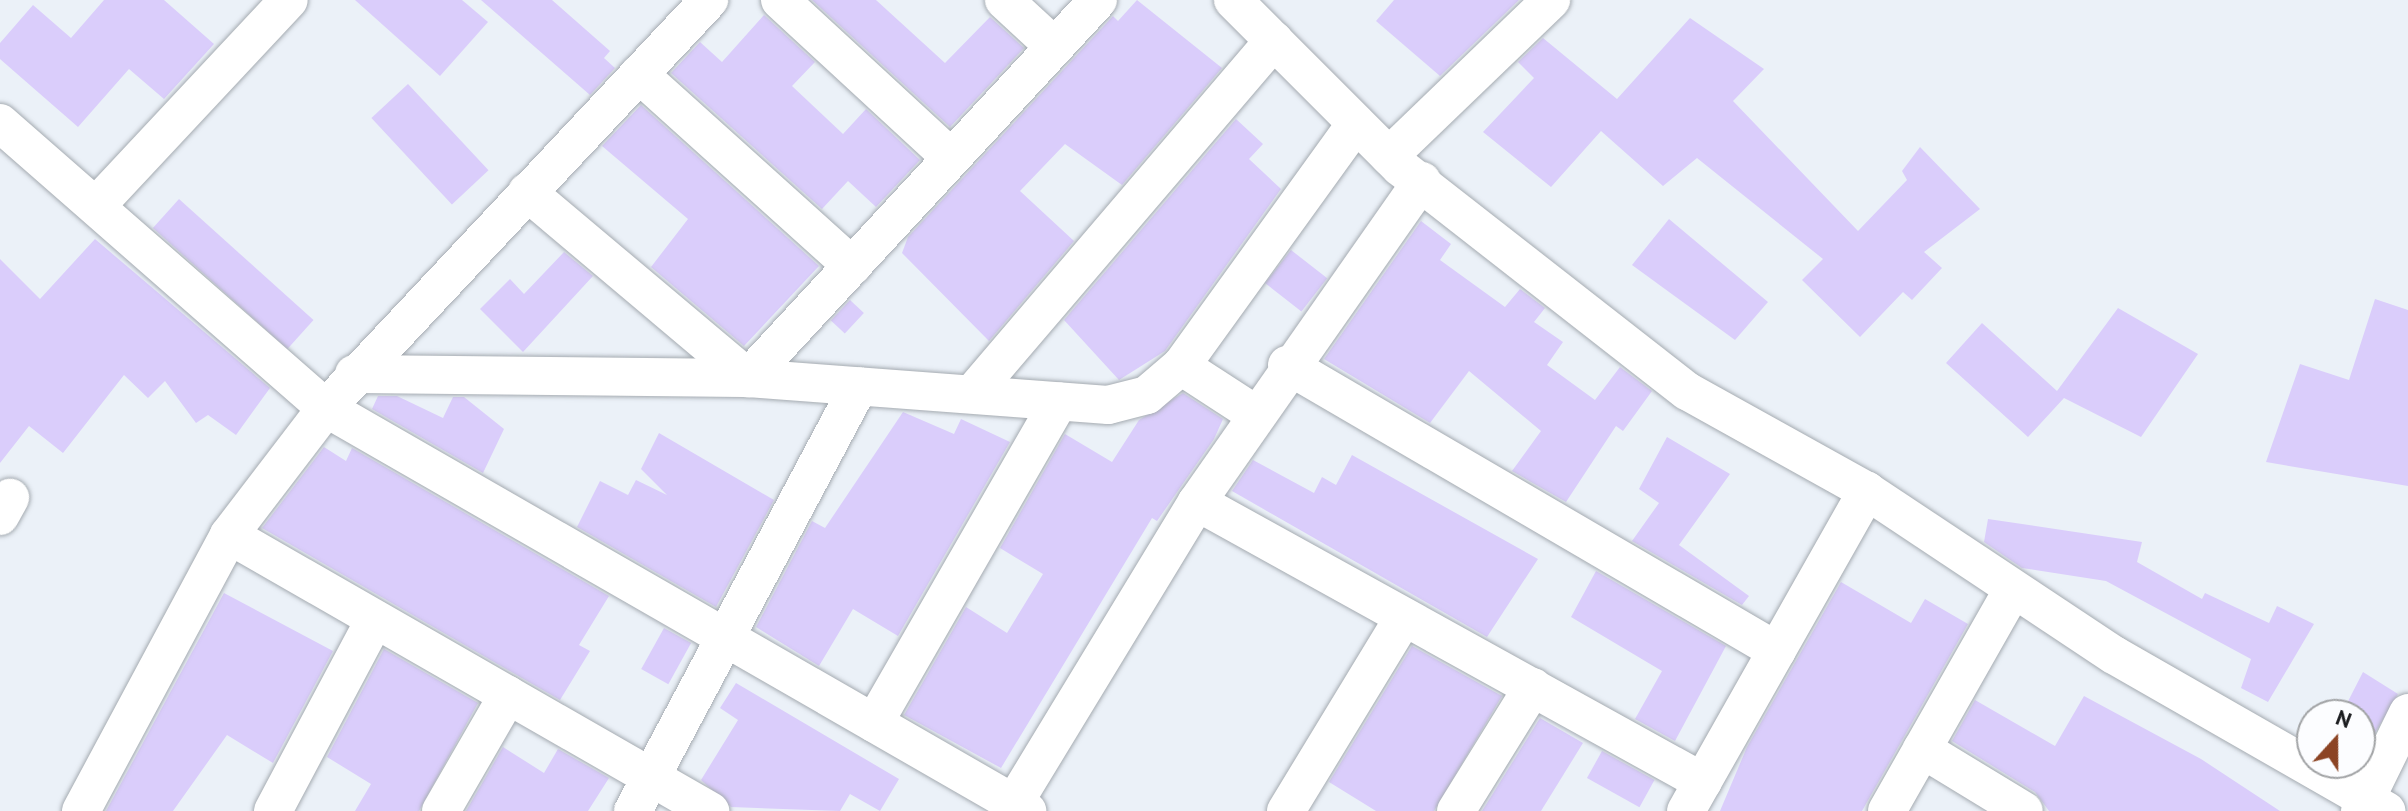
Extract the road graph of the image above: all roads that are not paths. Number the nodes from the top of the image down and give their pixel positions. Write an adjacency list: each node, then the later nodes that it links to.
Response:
1 (289, 0): 17 (street)
2 (709, 0): 10 (street)
3 (780, 0): 14 (street)
4 (1004, 0): 9 (street)
5 (1098, 0): 9 (street)
6 (1233, 0): 8 (street)
7 (1551, 0): 13 (street)
8 (1274, 41): 12 (street); 24 (street)
9 (1055, 47): 14 (street)
10 (639, 74): 16 (street); 18 (street)
11 (0, 123): 17 (street)
12 (1356, 123): 13 (street); 20 (street)
13 (1389, 156): 15 (street)
14 (951, 158): 18 (street)
15 (1422, 181): 19 (street); 28 (street)
16 (527, 192): 21 (street); 22 (street)
17 (96, 206): 26 (street)
18 (852, 266): 22 (street)
19 (1287, 365): 27 (street); 35 (street)
20 (1181, 366): 25 (street); 27 (street)
21 (354, 374): 22 (street); 26 (street)
22 (748, 378): 23 (street)
23 (859, 386): 24 (street); 34 (street)
24 (972, 394): 25 (street)
25 (1059, 401): 39 (street)
26 (326, 408): 30 (street); 34 (street)
27 (1255, 414): 29 (street)
28 (1867, 491): 31 (street); 35 (street)
29 (1197, 502): 32 (street); 43 (street)
30 (229, 535): 33 (street); 45 (street)
31 (2013, 589): 40 (street); 44 (street)
32 (1404, 617): 36 (street); 50 (street)
33 (375, 619): 37 (street); 46 (street)
34 (727, 638): 39 (street); 41 (street)
35 (1777, 651): 42 (street)
36 (1533, 687): 42 (street); 51 (street)
37 (508, 695): 41 (street); 47 (street)
38 (2408, 713): 44 (street)
39 (874, 723): 43 (street)
40 (1922, 749): 52 (street); 53 (street)
41 (652, 778): 48 (street); 49 (street)
42 (1695, 797)
43 (1020, 807)
44 (2371, 807)
45 (81, 811)
46 (273, 811)
47 (441, 811)
48 (633, 811)
49 (710, 811)
50 (1286, 811)
51 (1456, 811)
52 (1887, 811)
53 (2024, 811)

